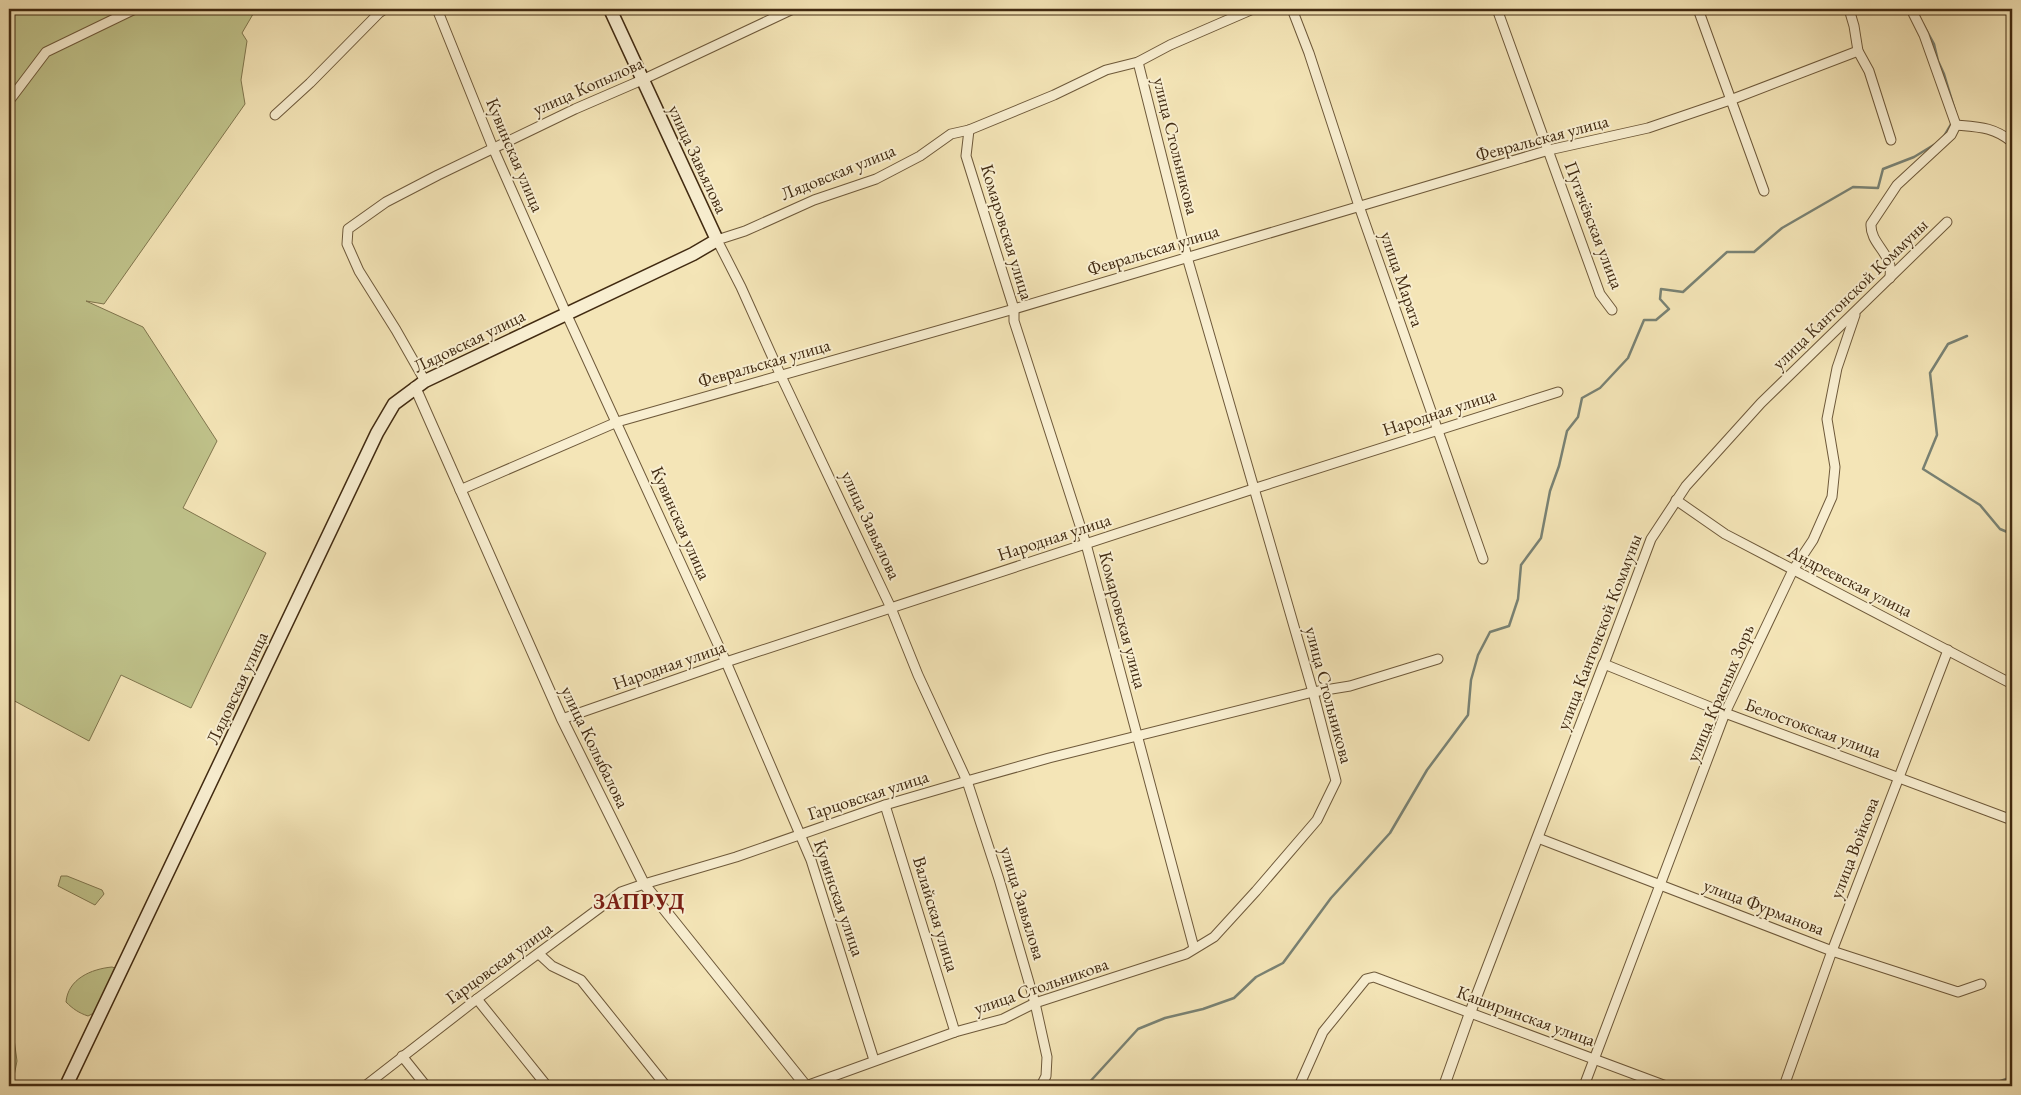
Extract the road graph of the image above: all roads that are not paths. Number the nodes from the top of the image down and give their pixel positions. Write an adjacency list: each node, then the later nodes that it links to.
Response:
1 (135, 9): 16 (street)
2 (385, 9): 17 (street)
3 (437, 9): 22 (street, Кувинская улица)
4 (610, 9): 14 (main road, улица Завьялова)
5 (793, 9): 14 (street, улица Копылова)
6 (1253, 9): 13 (street, Лядовская улица)
7 (1292, 9): 25 (street, улица Марата)
8 (1497, 9): 23 (street, Пугачёвская улица)
9 (1698, 9): 15 (street)
10 (1849, 9): 12 (street)
11 (1911, 9): 18 (street)
12 (1858, 51): 15 (street, Февральская улица); 20 (street)
13 (1138, 62): 19 (street, Лядовская улица); 29 (street, улица Стольникова)
14 (642, 80): 22 (street, улица Копылова); 28 (main road, улица Завьялова)
15 (1733, 99): 23 (street, Февральская улица); 24 (street)
16 (9, 101)
17 (275, 115)
18 (1956, 125): 21 (street); 30 (street)
19 (969, 130): 28 (street, Лядовская улица); 31 (street, Комаровская улица)
20 (1892, 140)
21 (2012, 142)
22 (493, 148): 27 (street, улица Копылова); 34 (street, Кувинская улица)
23 (1549, 150): 25 (street, Февральская улица); 32 (street, Пугачёвская улица)
24 (1764, 191)
25 (1359, 206): 29 (street, Февральская улица); 39 (street, улица Марата)
26 (1947, 222): 30 (street, улица Кантонской Коммуны)
27 (348, 229): 36 (street, улица Колыбалова)
28 (717, 240): 34 (main road, Лядовская улица); 35 (street, улица Завьялова)
29 (1188, 256): 31 (street, Февральская улица); 40 (street, улица Стольникова)
30 (1890, 278): 33 (street, улица Кантонской Коммуны)
31 (1014, 309): 35 (street, Февральская улица); 43 (street, Комаровская улица)
32 (1612, 310)
33 (1856, 312): 42 (street, улица Кантонской Коммуны); 45 (street, улица Красных Зорь)
34 (566, 313): 36 (main road, Лядовская улица); 38 (street, Кувинская улица)
35 (781, 376): 38 (street, Февральская улица); 46 (street, улица Завьялова)
36 (420, 384): 41 (street, улица Колыбалова); 75 (main road, Лядовская улица)
37 (1558, 392): 39 (street, Народная улица)
38 (617, 422): 41 (street, Февральская улица); 49 (street, Кувинская улица)
39 (1438, 430): 40 (street, Народная улица); 44 (street, улица Марата)
40 (1253, 488): 43 (street, Народная улица); 52 (street, улица Стольникова)
41 (460, 490): 54 (street, улица Колыбалова)
42 (1676, 500): 45 (street, Андреевская улица); 50 (street, улица Кантонской Коммуны)
43 (1086, 544): 46 (street, Народная улица); 55 (street, Комаровская улица)
44 (1483, 559)
45 (1794, 570): 47 (street, Андреевская улица); 53 (street, улица Красных Зорь)
46 (891, 608): 49 (street, Народная улица); 57 (street, улица Завьялова)
47 (1948, 650): 51 (street, Андреевская улица); 56 (street, улица Войкова)
48 (1438, 659): 52 (street, Гарцовская улица)
49 (726, 662): 54 (street, Народная улица); 60 (street, Кувинская улица)
50 (1604, 664): 53 (street, Белостокская улица); 61 (street, улица Кантонской Коммуны)
51 (2012, 684)
52 (1313, 692): 55 (street, Гарцовская улица); 64 (street, улица Стольникова)
53 (1725, 713): 56 (street, Белостокская улица); 63 (street, улица Красных Зорь)
54 (562, 719): 62 (street, улица Колыбалова)
55 (1138, 737): 57 (street, Гарцовская улица); 64 (street, Комаровская улица)
56 (1898, 776): 59 (street, Белостокская улица); 65 (street, улица Войкова)
57 (967, 780): 58 (street, Гарцовская улица); 69 (street, улица Завьялова)
58 (885, 805): 60 (street, Гарцовская улица); 71 (street, Валайская улица)
59 (2012, 820)
60 (800, 835): 62 (street, Гарцовская улица); 74 (street, Кувинская улица)
61 (1538, 838): 63 (street, улица Фурманова); 70 (street, улица Кантонской Коммуны)
62 (644, 884): 66 (street, Гарцовская улица); 80 (street, улица Колыбалова)
63 (1661, 885): 65 (street, улица Фурманова); 73 (street, улица Красных Зорь)
64 (1194, 948): 69 (street, улица Стольникова)
65 (1832, 950): 67 (street, улица Фурманова); 86 (street, улица Войкова)
66 (539, 954): 68 (street, Гарцовская улица); 79 (street)
67 (1980, 984)
68 (477, 999): 72 (street, Гарцовская улица); 78 (street)
69 (1035, 1003): 71 (street, улица Стольникова); 81 (street, улица Завьялова)
70 (1470, 1012): 73 (street, Каширинская улица); 82 (street, Каширинская улица); 83 (street, улица Кантонской Коммуны)
71 (955, 1032): 74 (street, улица Стольникова)
72 (402, 1056): 76 (street, Гарцовская улица); 77 (street)
73 (1595, 1059): 84 (street, улица Красных Зорь); 85 (street, Каширинская улица)
74 (874, 1060): 80 (street, улица Стольникова)
75 (66, 1086)
76 (365, 1086)
77 (426, 1086)
78 (547, 1086)
79 (666, 1086)
80 (806, 1086)
81 (1041, 1086)
82 (1298, 1086)
83 (1444, 1086)
84 (1584, 1086)
85 (1666, 1086)
86 (1784, 1086)

